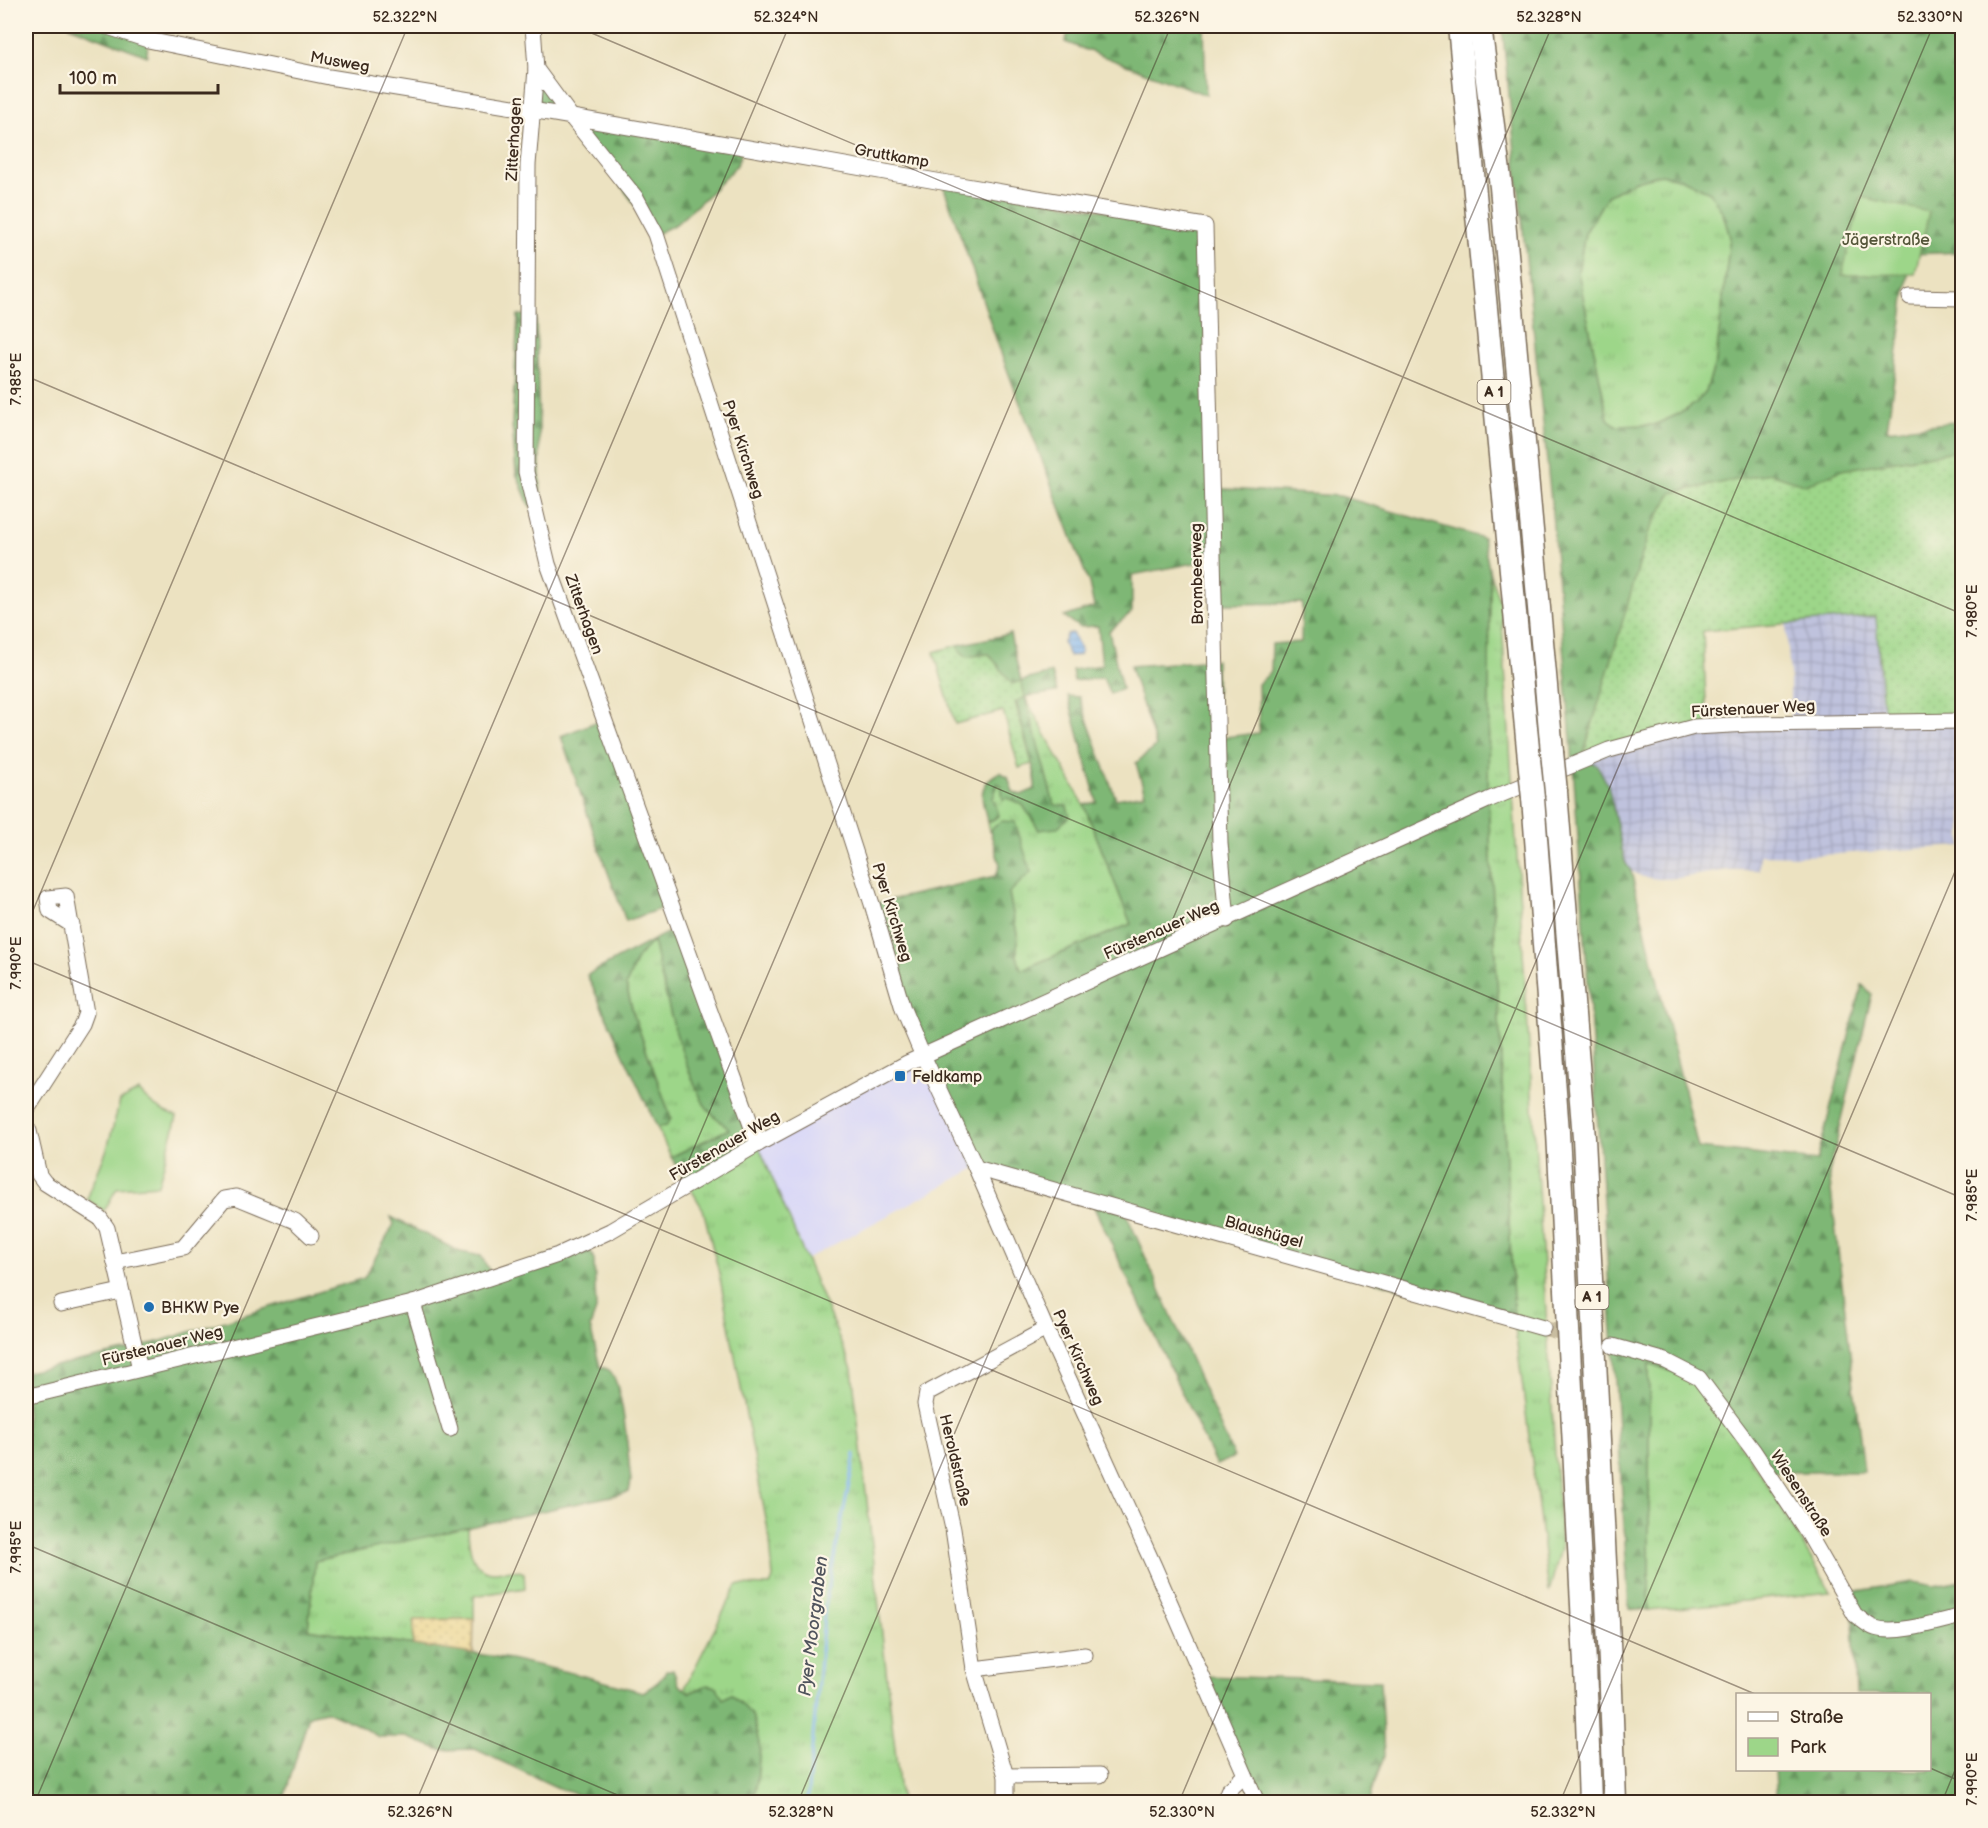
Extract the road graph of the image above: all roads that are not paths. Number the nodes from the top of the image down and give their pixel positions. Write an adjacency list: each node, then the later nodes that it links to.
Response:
1 (105, 26): 6 (street, Musweg)
2 (533, 26): 5 (street)
3 (1459, 26): 39 (highway, A 1, bridge)
4 (1480, 26): 40 (highway, A 1, bridge)
5 (537, 69): 6 (street, Zitterhagen); 7 (street, Pyer Kirchweg)
6 (532, 110): 7 (street, Musweg); 17 (street, Zitterhagen)
7 (572, 118): 8 (street, Gruttkamp); 14 (street, Pyer Kirchweg)
8 (1205, 226): 12 (street, Brombeerweg)
9 (1910, 297): 10 (street)
10 (1962, 298)
11 (1962, 721): 12 (street, Fürstenauer Weg)
12 (1227, 920): 14 (street, Fürstenauer Weg)
13 (72, 925): 15 (street)
14 (923, 1055): 17 (street, Fürstenauer Weg); 18 (street, Pyer Kirchweg)
15 (26, 1111)
16 (26, 1127): 20 (street)
17 (758, 1144): 22 (street, Fürstenauer Weg)
18 (976, 1168): 24 (street, Blaushügel); 25 (street, Pyer Kirchweg)
19 (311, 1236): 20 (street)
20 (115, 1262): 21 (street)
21 (122, 1291): 23 (street); 27 (street)
22 (413, 1303): 27 (street, Fürstenauer Weg); 29 (street)
23 (61, 1304)
24 (1543, 1328)
25 (1046, 1329): 32 (street, Heroldstraße); 35 (street, Pyer Kirchweg)
26 (1613, 1347): 30 (street, Wiesenstraße)
27 (140, 1369): 28 (street, Fürstenauer Weg)
28 (26, 1397)
29 (450, 1429)
30 (1962, 1616)
31 (1085, 1655): 32 (street)
32 (974, 1669): 34 (street, Heroldstraße)
33 (1100, 1775): 34 (street)
34 (1006, 1776): 36 (street, Heroldstraße)
35 (1245, 1776): 37 (street); 38 (street, Pyer Kirchweg)
36 (1006, 1803)
37 (1224, 1803)
38 (1257, 1803)
39 (1590, 1803)
40 (1615, 1803)

